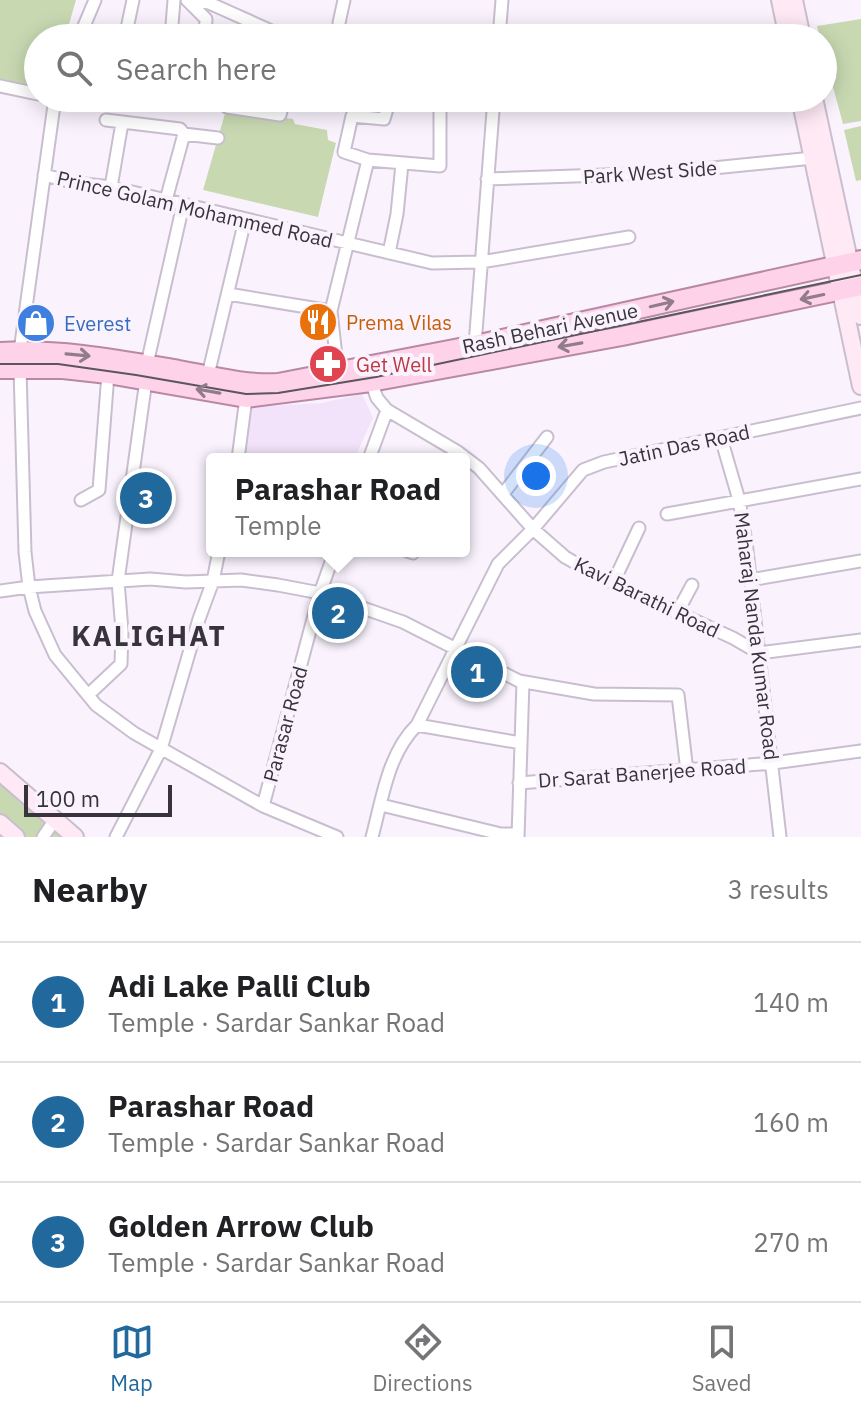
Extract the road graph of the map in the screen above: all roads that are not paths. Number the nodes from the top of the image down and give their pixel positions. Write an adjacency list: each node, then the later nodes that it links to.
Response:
1 (95, 0): 11 (street)
2 (133, 0): 12 (street)
3 (174, 0): 13 (street)
4 (187, 0): 14 (street)
5 (194, 0): 15 (street)
6 (344, 0): 10 (street)
7 (502, 0): 16 (street)
8 (780, 0): 17 (main road)
9 (794, 0): 18 (main road)
10 (339, 23)
11 (85, 24)
12 (128, 24)
13 (172, 24)
14 (206, 24)
15 (256, 24)
16 (500, 24)
17 (785, 24)
18 (799, 24)
19 (0, 86): 20 (street)
20 (24, 91)
21 (53, 112): 36 (street)
22 (260, 112): 23 (street)
23 (281, 112)
24 (386, 112): 34 (street)
25 (440, 112): 35 (street)
26 (493, 112): 37 (street)
27 (803, 112): 33 (main road)
28 (817, 112): 46 (main road)
29 (106, 120): 30 (street)
30 (122, 123): 31 (street); 38 (street)
31 (184, 134): 32 (street); 39 (street)
32 (218, 138)
33 (813, 158): 37 (street, Park West Side); 46 (main road)
34 (368, 160): 35 (street); 43 (street)
35 (402, 164): 44 (street)
36 (44, 175): 38 (street, Prince Golam Mohammed Road); 55 (street)
37 (487, 179): 45 (street)
38 (111, 187): 39 (street, Prince Golam Mohammed Road)
39 (166, 200): 40 (street, Prince Golam Mohammed Road)
40 (183, 205): 41 (street, Prince Golam Mohammed Road); 57 (street)
41 (245, 220): 43 (street, Prince Golam Mohammed Road); 48 (street)
42 (629, 237): 45 (street)
43 (346, 244): 44 (street, Prince Golam Mohammed Road); 49 (street)
44 (389, 253): 45 (street)
45 (481, 262): 53 (street)
46 (848, 263): 47 (main road); 50 (main road, Rash Behari Avenue, one-way to 46)
47 (852, 288): 51 (main road); 52 (main road, Rash Behari Avenue, one-way to 52); 62 (main road)
48 (228, 294): 49 (street); 59 (street)
49 (331, 311): 61 (street)
50 (617, 314): 52 (main road); 53 (main road, Rash Behari Avenue)
51 (861, 316)
52 (622, 336): 60 (main road, Rash Behari Avenue, one-way to 60)
53 (475, 345): 60 (main road, Rash Behari Avenue)
54 (0, 352): 55 (main road, Rash Behari Avenue)
55 (20, 359): 56 (main road, Rash Behari Avenue); 57 (main road, Rash Behari Avenue, one-way to 57); 58 (main road, Rash Behari Avenue); 87 (street)
56 (0, 369)
57 (146, 372): 58 (main road, Rash Behari Avenue); 59 (main road, Rash Behari Avenue); 63 (main road, Rash Behari Avenue, one-way to 57); 83 (street)
58 (108, 374): 74 (street)
59 (208, 375): 61 (main road, Rash Behari Avenue)
60 (368, 375): 61 (main road, Rash Behari Avenue); 65 (street, Kavi Barathi Road)
61 (339, 380): 63 (main road, Rash Behari Avenue)
62 (861, 386)
63 (246, 398): 68 (street)
64 (861, 408): 67 (street, Jatin Das Road)
65 (387, 410): 69 (street); 70 (street, Kavi Barathi Road)
66 (547, 437): 73 (street)
67 (721, 438): 75 (street, Maharaj Nanda Kumar Road); 78 (street, Jatin Das Road)
68 (239, 453)
69 (371, 453)
70 (459, 453)
71 (470, 461): 73 (street, Kavi Barathi Road)
72 (861, 479): 75 (street)
73 (503, 494): 78 (street, Kavi Barathi Road)
74 (81, 500)
75 (739, 500): 76 (street); 82 (street, Maharaj Nanda Kumar Road)
76 (667, 514)
77 (639, 528): 85 (street)
78 (533, 529): 85 (street, Kavi Barathi Road); 92 (street, Jatin Das Road)
79 (218, 557): 84 (street)
80 (333, 557): 89 (street, Parasar Road)
81 (861, 561): 82 (street)
82 (750, 580): 93 (street, Maharaj Nanda Kumar Road)
83 (118, 581): 84 (street); 87 (street); 95 (street)
84 (213, 581): 89 (street); 98 (street)
85 (613, 583): 90 (street, Kavi Barathi Road)
86 (692, 585): 90 (street)
87 (29, 587): 88 (street); 95 (street)
88 (0, 591)
89 (320, 593): 92 (street); 105 (street, Parasar Road)
90 (677, 613): 93 (street, Kavi Barathi Road)
91 (861, 640): 93 (street)
92 (456, 649): 94 (street); 96 (street, Jatin Das Road)
93 (759, 653): 100 (street, Maharaj Nanda Kumar Road)
94 (523, 682): 97 (street); 101 (street)
95 (88, 695): 98 (street)
96 (417, 725): 97 (street); 104 (street, Jatin Das Road)
97 (521, 743): 103 (street)
98 (161, 749): 105 (street); 113 (street)
99 (861, 751): 100 (street, Dr Sarat Banerjee Road)
100 (773, 763): 101 (street, Dr Sarat Banerjee Road); 116 (street, Maharaj Nanda Kumar Road)
101 (687, 771): 103 (street, Dr Sarat Banerjee Road)
102 (0, 772): 106 (main road)
103 (519, 783): 109 (street)
104 (381, 805): 108 (street); 115 (street, Jatin Das Road)
105 (263, 806): 114 (street)
106 (54, 821): 111 (street); 112 (main road)
107 (0, 823): 110 (main road)
108 (465, 832): 109 (street)
109 (518, 836)
110 (16, 837)
111 (43, 837)
112 (75, 837)
113 (116, 837)
114 (337, 837)
115 (372, 837)
116 (780, 837)

